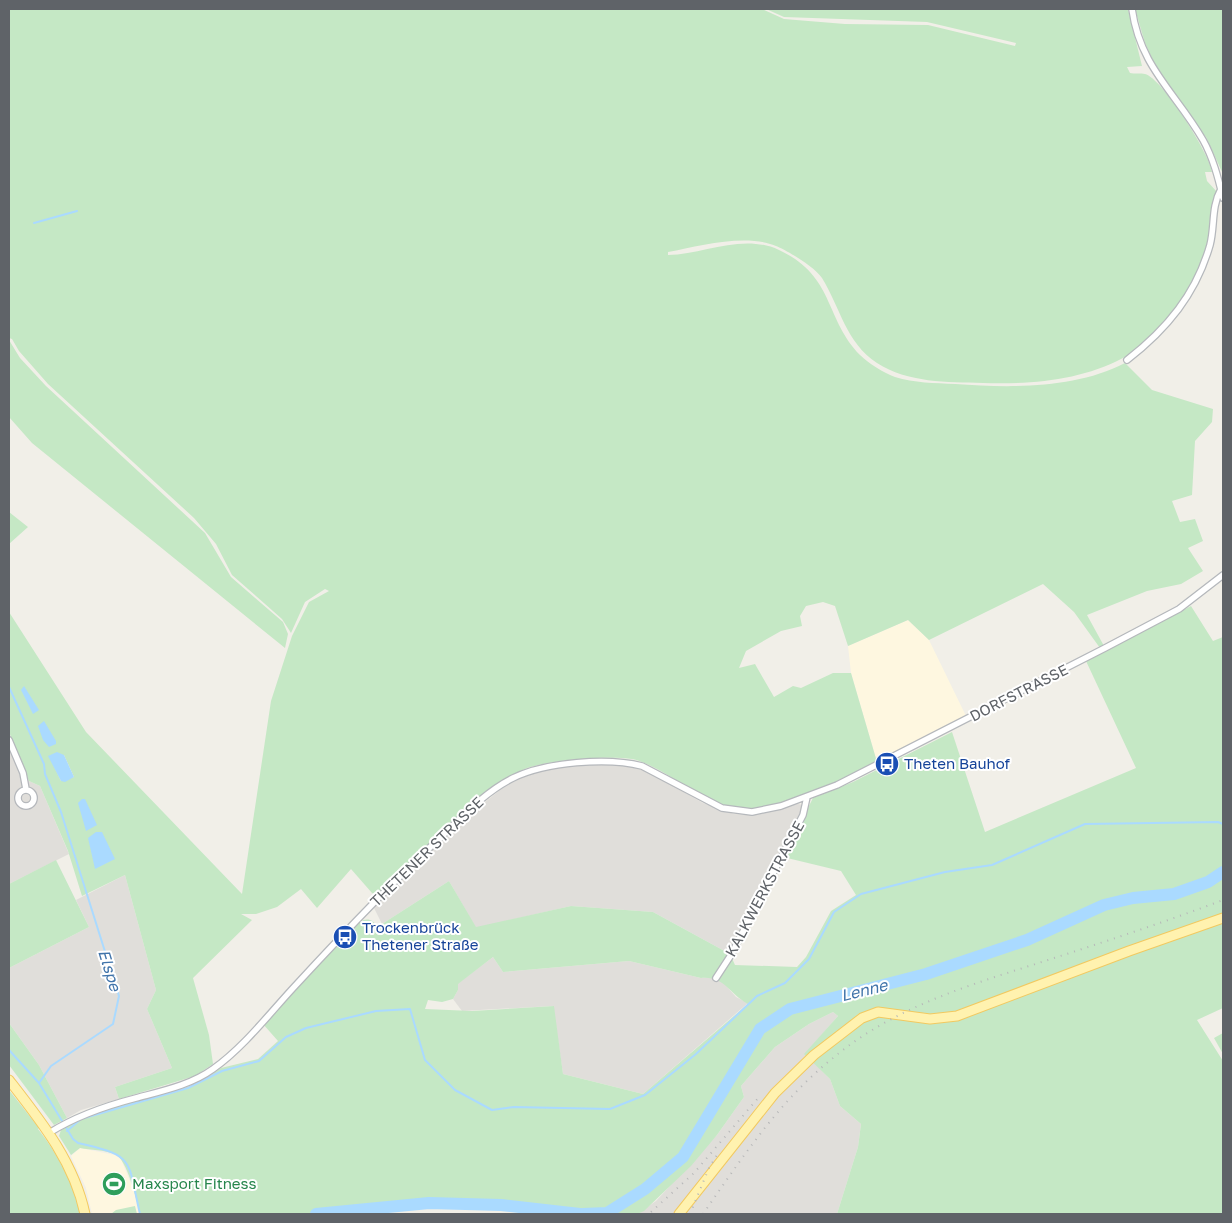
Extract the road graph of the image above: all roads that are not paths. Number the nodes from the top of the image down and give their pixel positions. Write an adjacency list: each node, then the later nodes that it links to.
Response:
1 (1132, 9): 2 (street)
2 (1221, 189): 3 (street); 4 (street)
3 (1223, 198)
4 (1127, 360)
5 (1223, 575): 8 (street, DORFSTRASSE)
6 (9, 740): 7 (street)
7 (26, 789)
8 (807, 797): 10 (street, KALKWERKSTRASSE); 12 (street, THETENER STRASSE)
9 (1223, 918): 14 (main road)
10 (716, 978)
11 (9, 1080): 12 (main road)
12 (53, 1131): 13 (main road)
13 (85, 1214)
14 (679, 1214)

